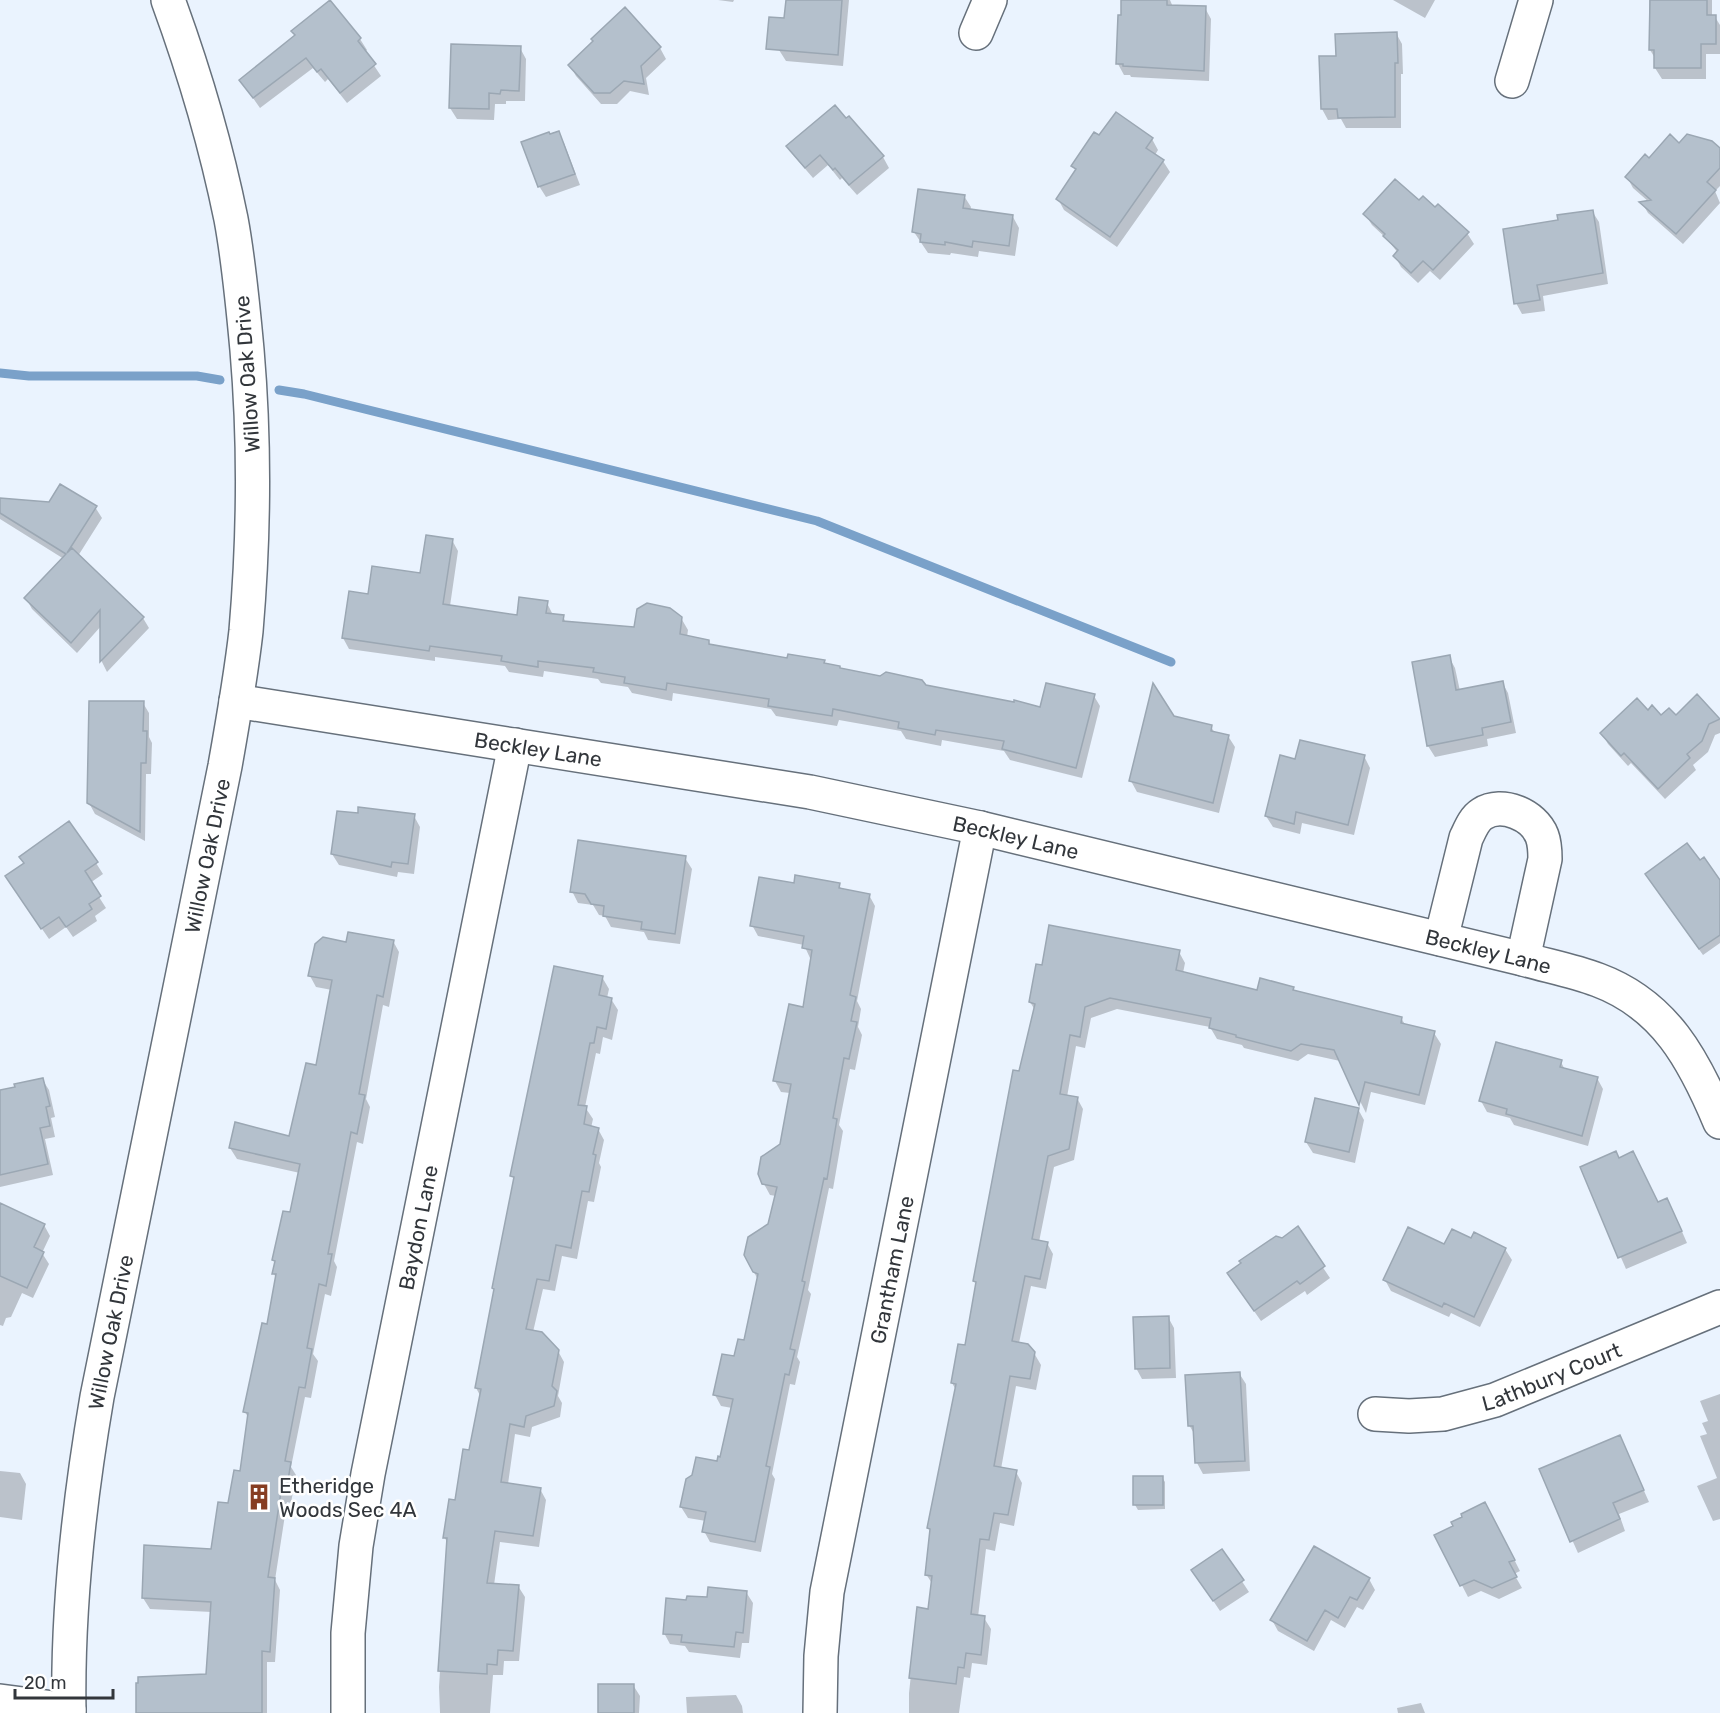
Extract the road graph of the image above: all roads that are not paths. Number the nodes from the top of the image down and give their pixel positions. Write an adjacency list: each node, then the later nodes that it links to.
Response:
1 (168, 0): 6 (street, Willow Oak Drive)
2 (990, 0): 4 (street)
3 (1536, 0): 5 (street)
4 (976, 33)
5 (1512, 81)
6 (236, 700): 7 (street, Beckley Lane); 15 (street, Willow Oak Drive)
7 (515, 745): 8 (street, Beckley Lane); 16 (street, Baydon Lane)
8 (980, 828): 9 (street, Beckley Lane); 17 (street, Grantham Lane)
9 (1441, 939): 10 (street, Beckley Lane); 10 (street)
10 (1523, 959): 11 (street, Beckley Lane)
11 (1720, 1122)
12 (1720, 1307): 13 (street, Lathbury Court)
13 (1375, 1414)
14 (0, 1701): 15 (street)
15 (69, 1712)
16 (348, 1713)
17 (820, 1713)

